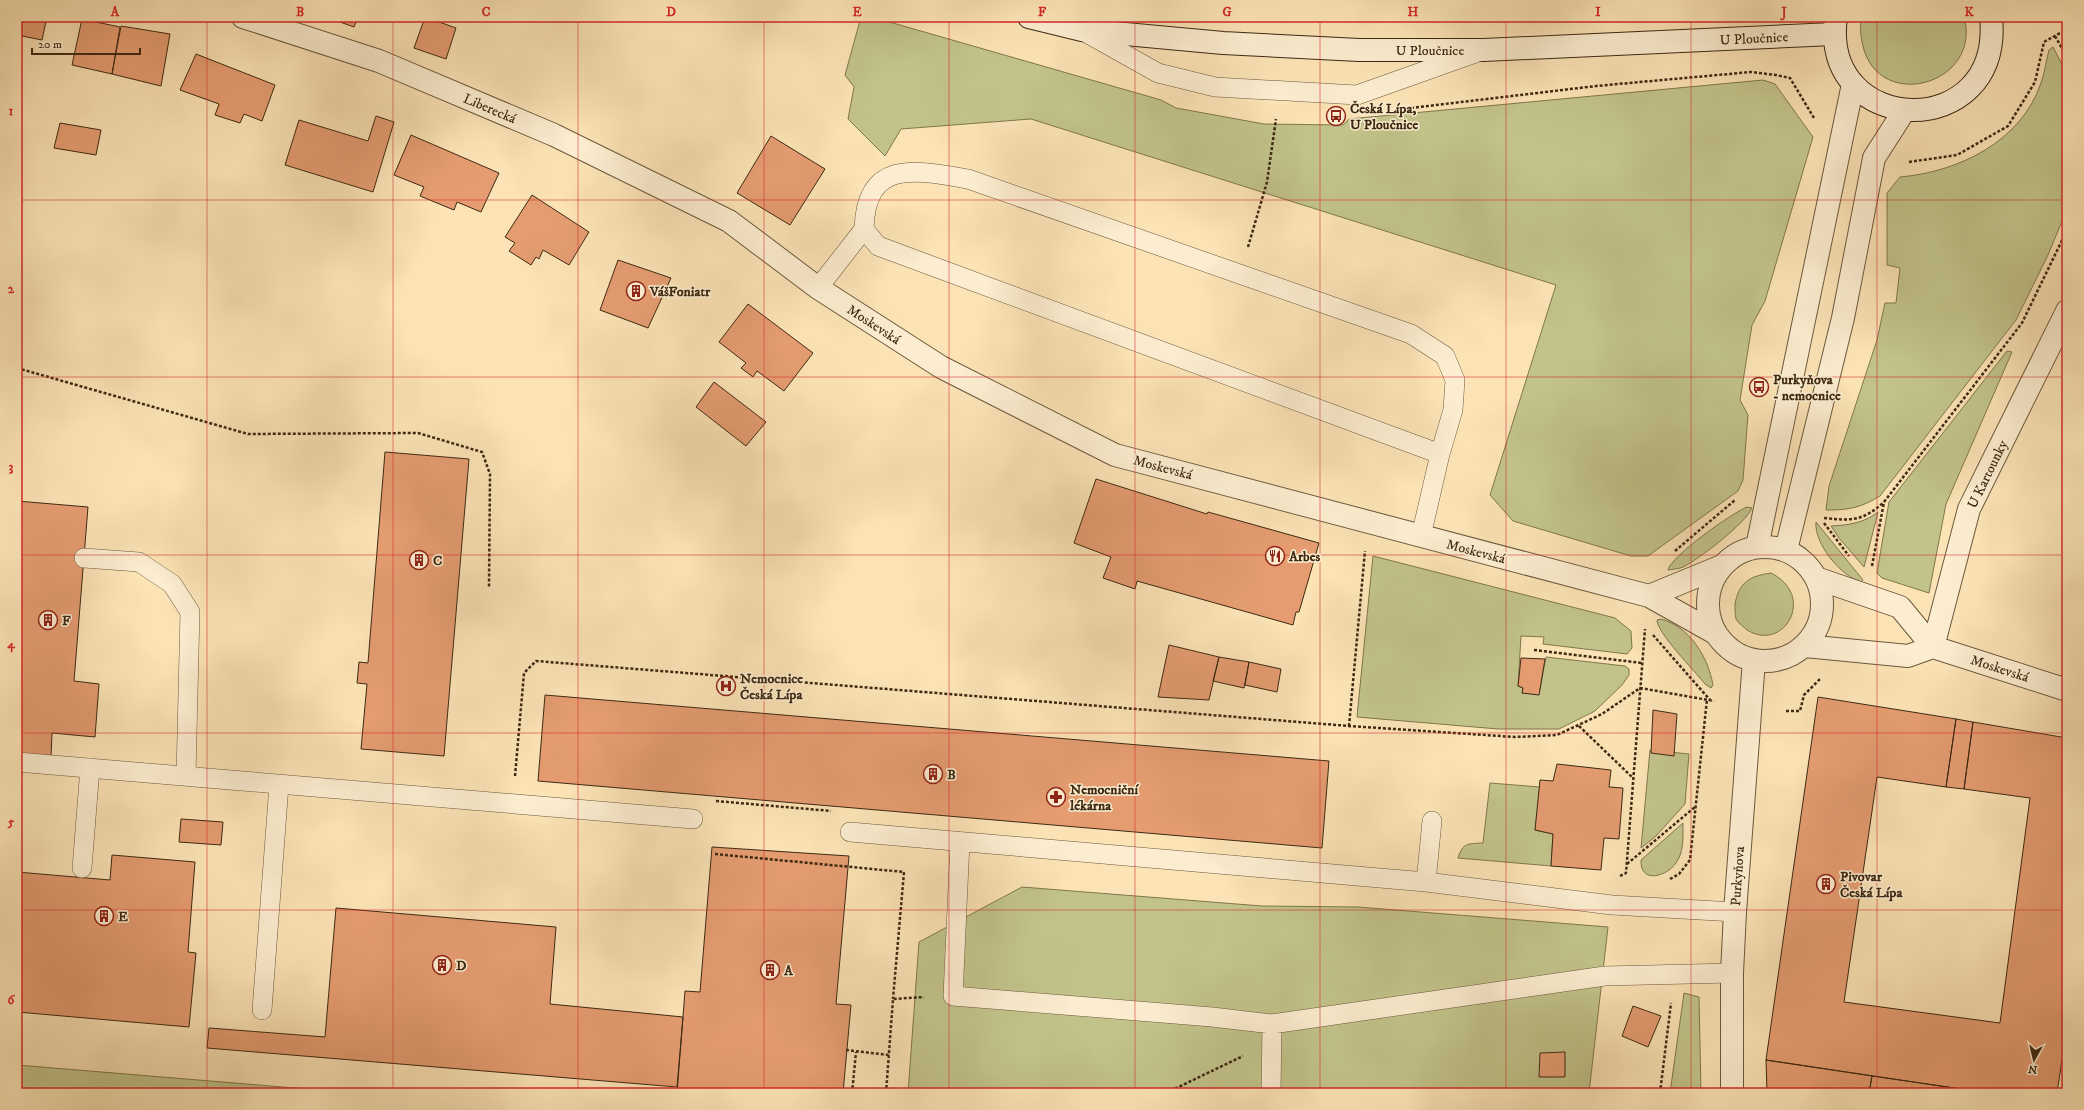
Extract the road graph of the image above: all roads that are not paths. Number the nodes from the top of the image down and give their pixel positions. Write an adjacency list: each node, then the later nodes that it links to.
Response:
1 (243, 17): 9 (street, Liberecká)
2 (1029, 17): 5 (street, U Ploučnice)
3 (1991, 17): 8 (street, U Ploučnice)
4 (1834, 25): 6 (street, U Ploučnice); 7 (street, U Ploučnice)
5 (1082, 30): 6 (street, U Ploučnice); 6 (lane)
6 (1484, 50)
7 (1853, 84): 8 (street, U Ploučnice); 15 (street)
8 (1904, 111): 16 (street)
9 (729, 220): 11 (street, Moskevská)
10 (864, 229): 11 (lane); 13 (lane); 13 (lane)
11 (818, 288): 14 (street, Moskevská)
12 (2067, 311): 23 (street, U Kartounky)
13 (1440, 454): 14 (lane)
14 (1421, 536): 20 (street, Moskevská)
15 (1757, 547): 16 (street); 18 (street)
16 (1786, 550): 19 (street)
17 (84, 558): 28 (lane)
18 (1722, 566): 20 (street); 21 (street)
19 (1816, 578): 22 (street); 23 (street)
20 (1648, 596): 21 (street, Moskevská)
21 (1715, 633): 24 (street)
22 (1804, 646): 23 (street); 24 (street)
23 (1933, 647): 25 (street, Moskevská)
24 (1754, 660): 36 (street, Purkyňova)
25 (2067, 690)
26 (17, 762): 27 (lane)
27 (90, 768): 28 (lane); 34 (lane)
28 (186, 776): 29 (lane)
29 (279, 785): 30 (lane); 38 (lane)
30 (693, 819)
31 (1432, 821): 35 (lane)
32 (850, 832): 33 (lane)
33 (960, 842): 35 (lane); 39 (lane)
34 (82, 868)
35 (1426, 882): 36 (lane)
36 (1734, 912): 37 (street, Purkyňova)
37 (1732, 973): 39 (lane); 41 (street, Purkyňova)
38 (262, 1010)
39 (1272, 1033): 40 (lane)
40 (1271, 1093)
41 (1732, 1093)

